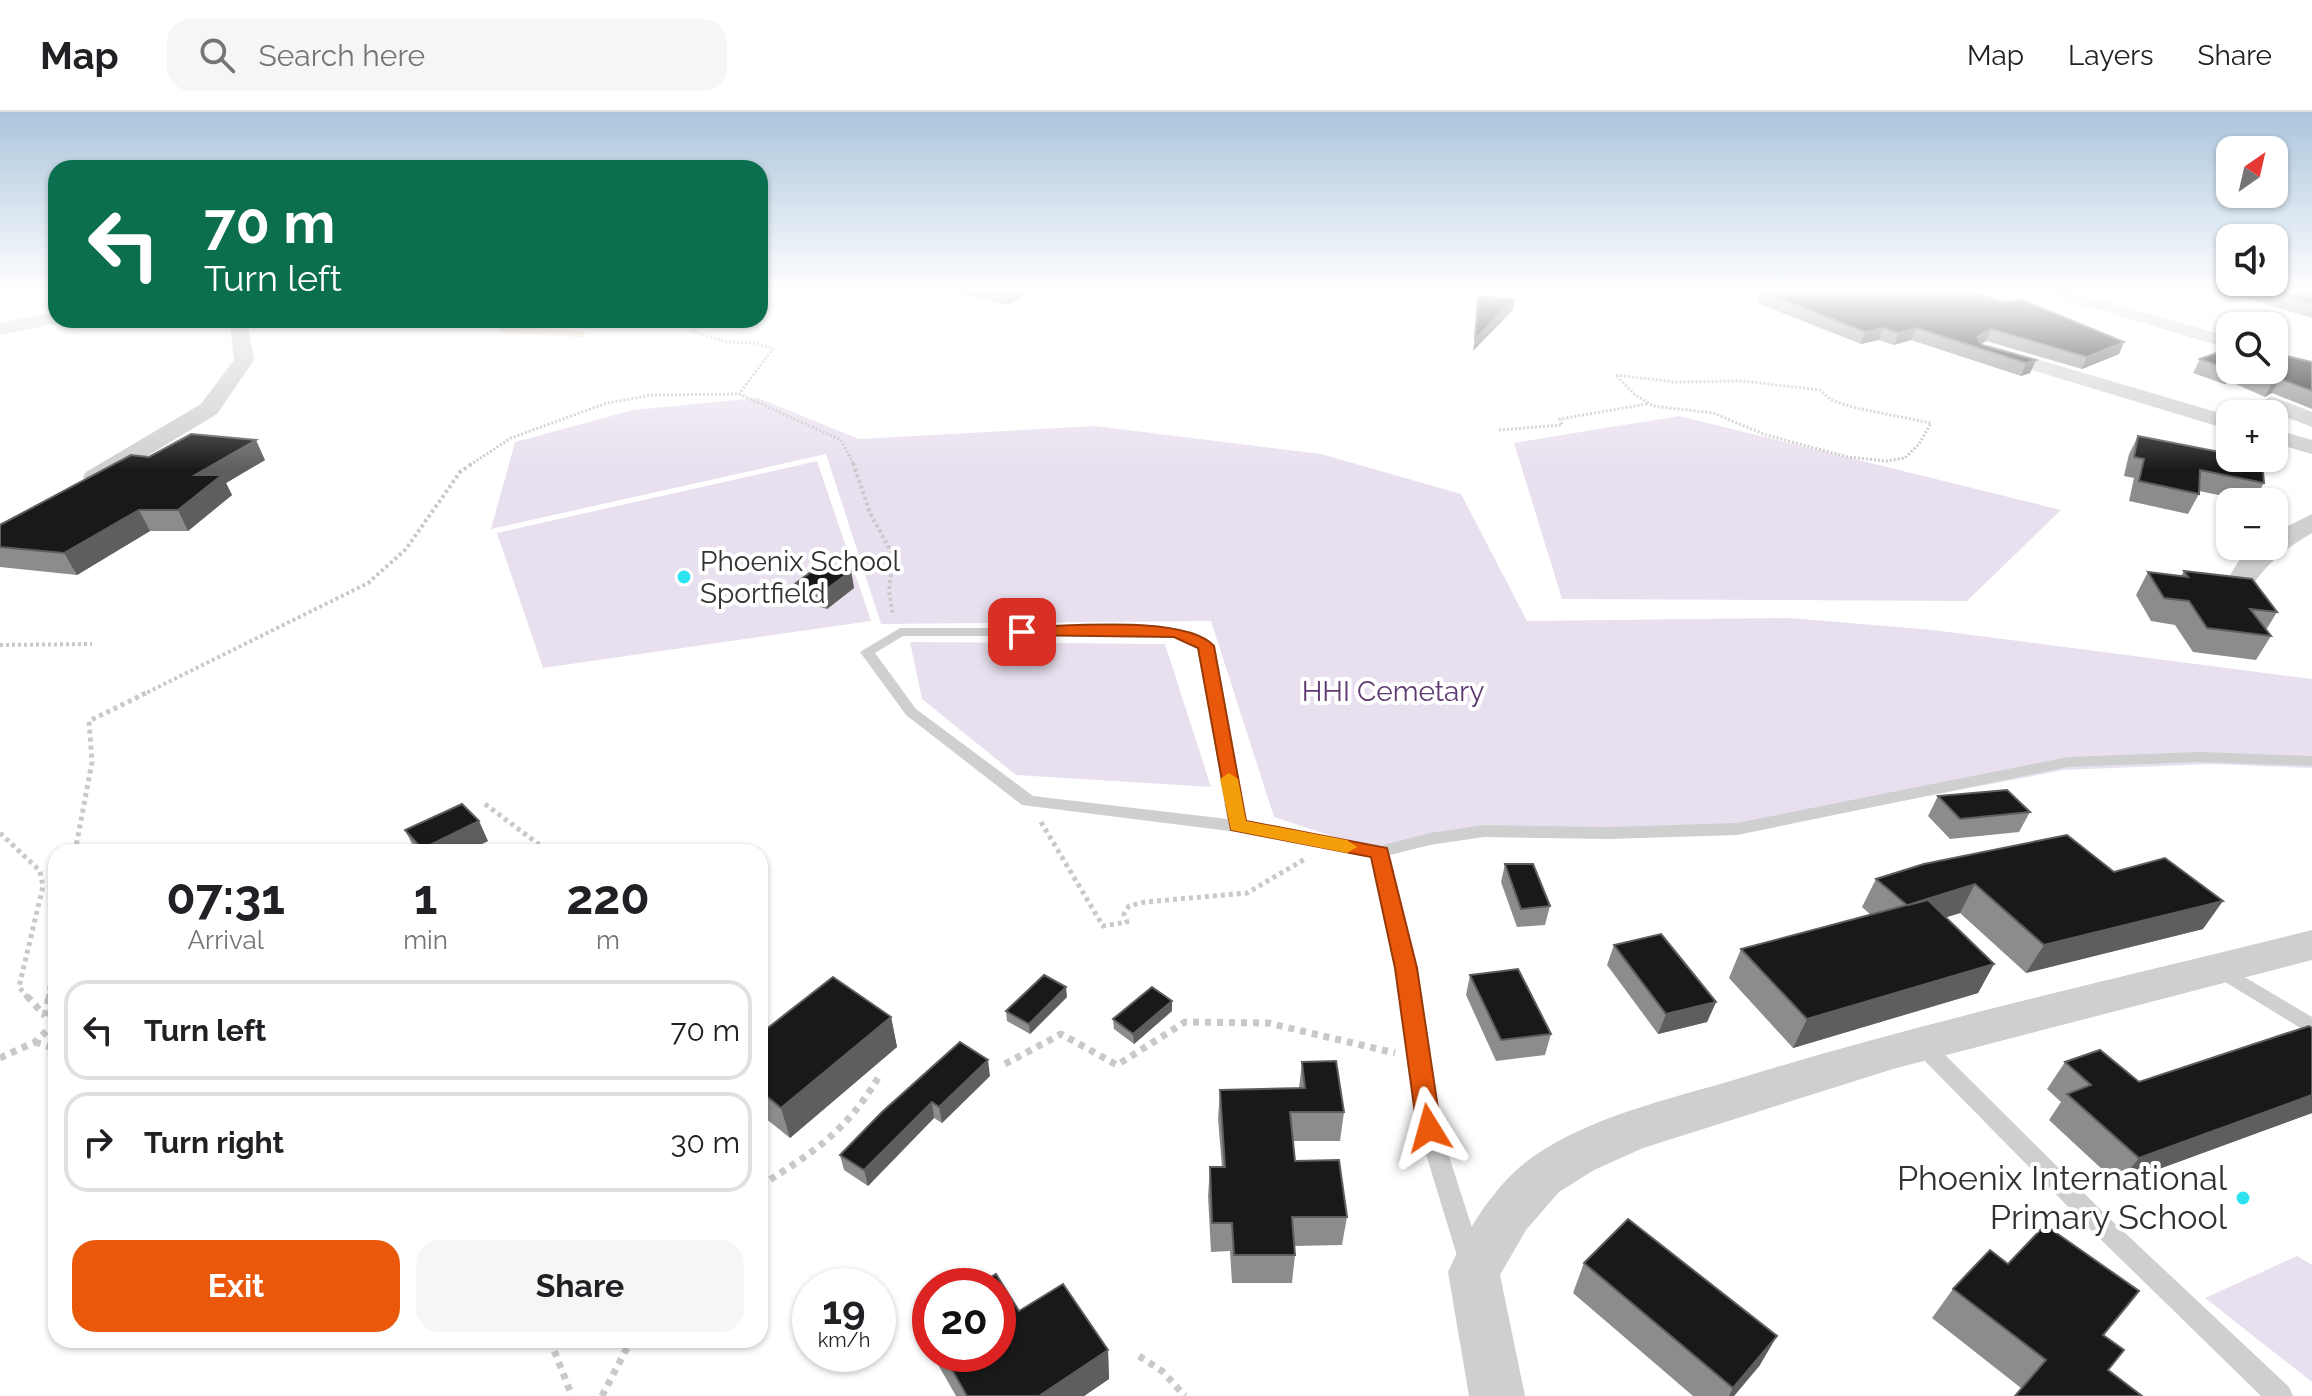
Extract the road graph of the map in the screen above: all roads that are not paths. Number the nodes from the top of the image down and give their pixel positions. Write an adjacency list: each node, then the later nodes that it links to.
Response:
1 (243, 350): 8 (street)
2 (1985, 350): 4 (street)
3 (2288, 410): 5 (street)
4 (2216, 419)
5 (2312, 420)
6 (2288, 440): 7 (street)
7 (2312, 447)
8 (72, 491)
9 (2312, 522): 10 (street)
10 (2288, 536)
11 (2254, 560): 12 (street)
12 (2241, 581)
13 (2312, 761): 15 (lane)
14 (1237, 826): 14 (lane); 15 (lane)
15 (1380, 852): 20 (lane)
16 (2312, 945): 17 (street)
17 (2219, 969): 18 (lane); 19 (street)
18 (2312, 1027)
19 (1922, 1045): 20 (street); 22 (lane)
20 (1474, 1272): 21 (street)
21 (1497, 1396)
22 (2280, 1396)

